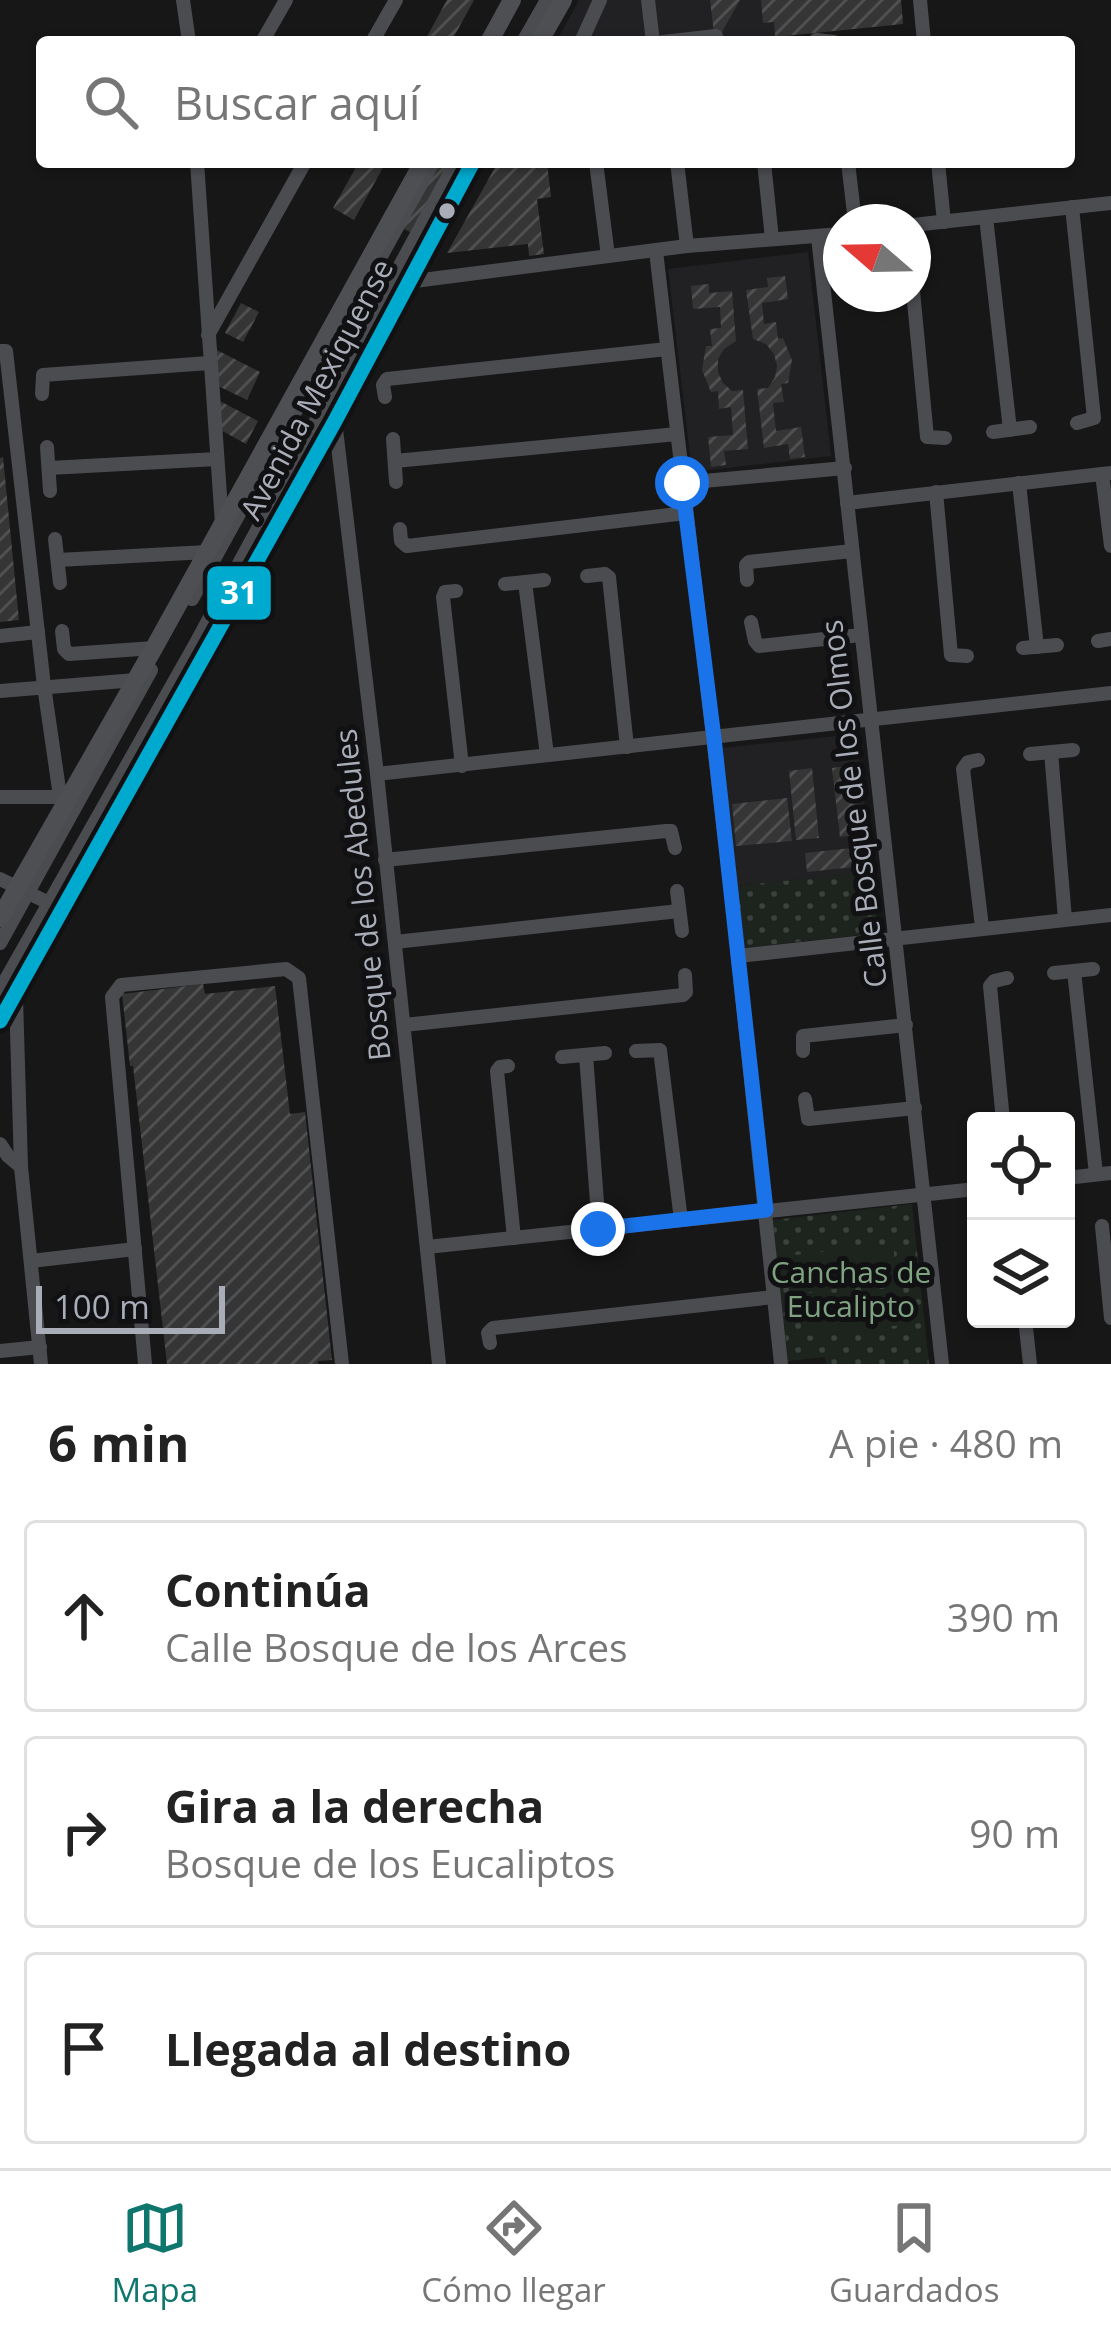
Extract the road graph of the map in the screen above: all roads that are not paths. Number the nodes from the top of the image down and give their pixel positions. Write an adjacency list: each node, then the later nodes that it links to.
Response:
1 (183, 0): 11 (street)
2 (286, 0): 12 (street)
3 (396, 0): 13 (street)
4 (512, 0): 14 (main road)
5 (522, 0): 15 (street)
6 (547, 0): 16 (street)
7 (563, 0): 17 (main road)
8 (600, 0): 18 (street)
9 (648, 0): 19 (street)
10 (920, 0): 20 (street)
11 (187, 36)
12 (265, 36)
13 (375, 36)
14 (492, 36)
15 (502, 36)
16 (526, 36)
17 (542, 36)
18 (583, 36)
19 (651, 36)
20 (923, 36)
21 (197, 168): 46 (street)
22 (302, 168): 46 (street)
23 (420, 168): 73 (main road, Avenida Mexiquense)
24 (430, 168): 113 (street)
25 (453, 168): 115 (street)
26 (470, 168): 44 (main road, Avenida Mexiquense)
27 (597, 168): 43 (street)
28 (678, 168): 41 (street)
29 (765, 168): 40 (street)
30 (849, 168): 33 (street)
31 (939, 168): 36 (street)
32 (1111, 203): 34 (street)
33 (853, 204)
34 (1072, 207): 35 (street); 53 (street)
35 (986, 217): 36 (street); 55 (street)
36 (944, 222): 37 (street)
37 (931, 223)
38 (823, 236): 39 (street)
39 (818, 237): 40 (street); 64 (street, Calle Bosque de los Olmos)
40 (772, 239): 41 (street)
41 (687, 246): 42 (street)
42 (656, 251): 43 (street); 47 (street)
43 (608, 256): 44 (street)
44 (407, 282): 52 (main road, Avenida Mexiquense)
45 (915, 312): 58 (street)
46 (208, 335): 49 (street)
47 (667, 350): 51 (street); 57 (street)
48 (0, 351): 88 (street)
49 (209, 363): 50 (street); 61 (street)
50 (42, 394)
51 (386, 398)
52 (335, 421): 108 (street, Bosque de los Abedules); 115 (main road, Avenida Mexiquense)
53 (1077, 423)
54 (1030, 427): 55 (street)
55 (1010, 430): 56 (street)
56 (993, 432)
57 (677, 434): 62 (street); 67 (street)
58 (945, 438)
59 (393, 439): 62 (street)
60 (47, 447): 63 (street)
61 (217, 459): 63 (street); 73 (street)
62 (395, 460): 66 (street)
63 (49, 468): 69 (street)
64 (844, 468): 67 (street); 71 (street, Calle Bosque de los Olmos)
65 (1107, 474): 68 (street); 76 (street)
66 (396, 482)
67 (682, 483): 72 (street)
68 (1018, 483): 70 (street); 92 (street)
69 (50, 491)
70 (936, 492): 71 (street); 94 (street)
71 (847, 503): 77 (street, Calle Bosque de los Olmos)
72 (686, 513): 74 (street); 100 (street)
73 (223, 524): 78 (main road, Avenida Mexiquense)
74 (400, 529)
75 (56, 538): 79 (street)
76 (1111, 546)
77 (852, 551): 82 (street); 90 (street, Calle Bosque de los Olmos)
78 (207, 552): 79 (street); 93 (main road, Avenida Mexiquense)
79 (58, 560): 84 (street)
80 (587, 576): 101 (street)
81 (544, 580): 83 (street)
82 (747, 580)
83 (524, 582): 85 (street); 105 (street)
84 (60, 583)
85 (505, 584)
86 (456, 591): 107 (street)
87 (751, 622): 90 (street)
88 (38, 632): 91 (street); 96 (street)
89 (62, 632): 93 (street)
90 (861, 635): 99 (street, Calle Bosque de los Olmos)
91 (0, 636)
92 (1057, 645)
93 (154, 647): 95 (main road, Avenida Mexiquense)
94 (967, 656)
95 (136, 680): 96 (street); 110 (main road, Avenida Mexiquense)
96 (44, 686): 97 (street); 110 (street)
97 (0, 691)
98 (1111, 693): 99 (street)
99 (872, 721): 100 (street); 122 (street, Calle Bosque de los Olmos)
100 (714, 738): 101 (street); 125 (street)
101 (627, 747): 105 (street)
102 (1072, 750): 103 (street)
103 (1051, 752): 104 (street); 119 (street)
104 (1030, 754)
105 (548, 755): 107 (street)
106 (977, 760): 120 (street)
107 (462, 766): 108 (street)
108 (377, 775): 112 (street, Bosque de los Abedules)
109 (0, 797): 110 (street)
110 (64, 797): 113 (main road, Avenida Mexiquense)
111 (675, 848): 112 (street)
112 (385, 860): 123 (street, Bosque de los Abedules)
113 (15, 887): 115 (street); 118 (main road, Avenida Mexiquense); 124 (street)
114 (677, 891): 116 (street)
115 (56, 907): 131 (main road, Avenida Mexiquense)
116 (679, 911): 121 (street); 123 (street)
117 (1111, 915): 119 (street)
118 (0, 918)
119 (1065, 919): 120 (street)
120 (982, 927): 122 (street)
121 (682, 931)
122 (897, 938): 125 (street); 134 (street, Calle Bosque de los Olmos)
123 (395, 942): 133 (street, Bosque de los Abedules)
124 (0, 944)
125 (738, 956): 149 (street)
126 (1093, 969): 127 (street)
127 (1074, 971): 128 (street); 146 (street)
128 (1054, 973)
129 (685, 976): 133 (street)
130 (1007, 978): 143 (street)
131 (8, 991): 132 (main road, Avenida Mexiquense); 145 (street)
132 (0, 1021)
133 (404, 1025): 155 (street, Bosque de los Abedules)
134 (906, 1025): 135 (street); 142 (street, Calle Bosque de los Olmos)
135 (802, 1051)
136 (636, 1052): 150 (street)
137 (604, 1053): 138 (street)
138 (586, 1054): 139 (street); 153 (street)
139 (562, 1057)
140 (508, 1066): 154 (street)
141 (805, 1099): 142 (street)
142 (915, 1108): 148 (street, Calle Bosque de los Olmos)
143 (1002, 1112)
144 (0, 1144): 145 (street)
145 (21, 1167): 157 (street)
146 (1103, 1173)
147 (967, 1190): 148 (street)
148 (924, 1195): 149 (street); 169 (street, Calle Bosque de los Olmos)
149 (766, 1210): 150 (street); 158 (street)
150 (681, 1220): 153 (street)
151 (1107, 1226): 152 (street); 159 (street)
152 (1082, 1228)
153 (598, 1229): 154 (street)
154 (514, 1238): 155 (street)
155 (427, 1247): 167 (street, Bosque de los Abedules)
156 (135, 1249): 157 (street); 165 (street); 166 (street)
157 (31, 1261): 162 (street)
158 (774, 1297): 161 (street); 168 (street)
159 (1111, 1318)
160 (1026, 1328): 170 (street)
161 (490, 1343)
162 (40, 1347): 163 (street); 164 (street)
163 (0, 1351)
164 (41, 1364)
165 (145, 1364)
166 (342, 1364)
167 (440, 1364)
168 (781, 1364)
169 (942, 1364)
170 (1030, 1364)

